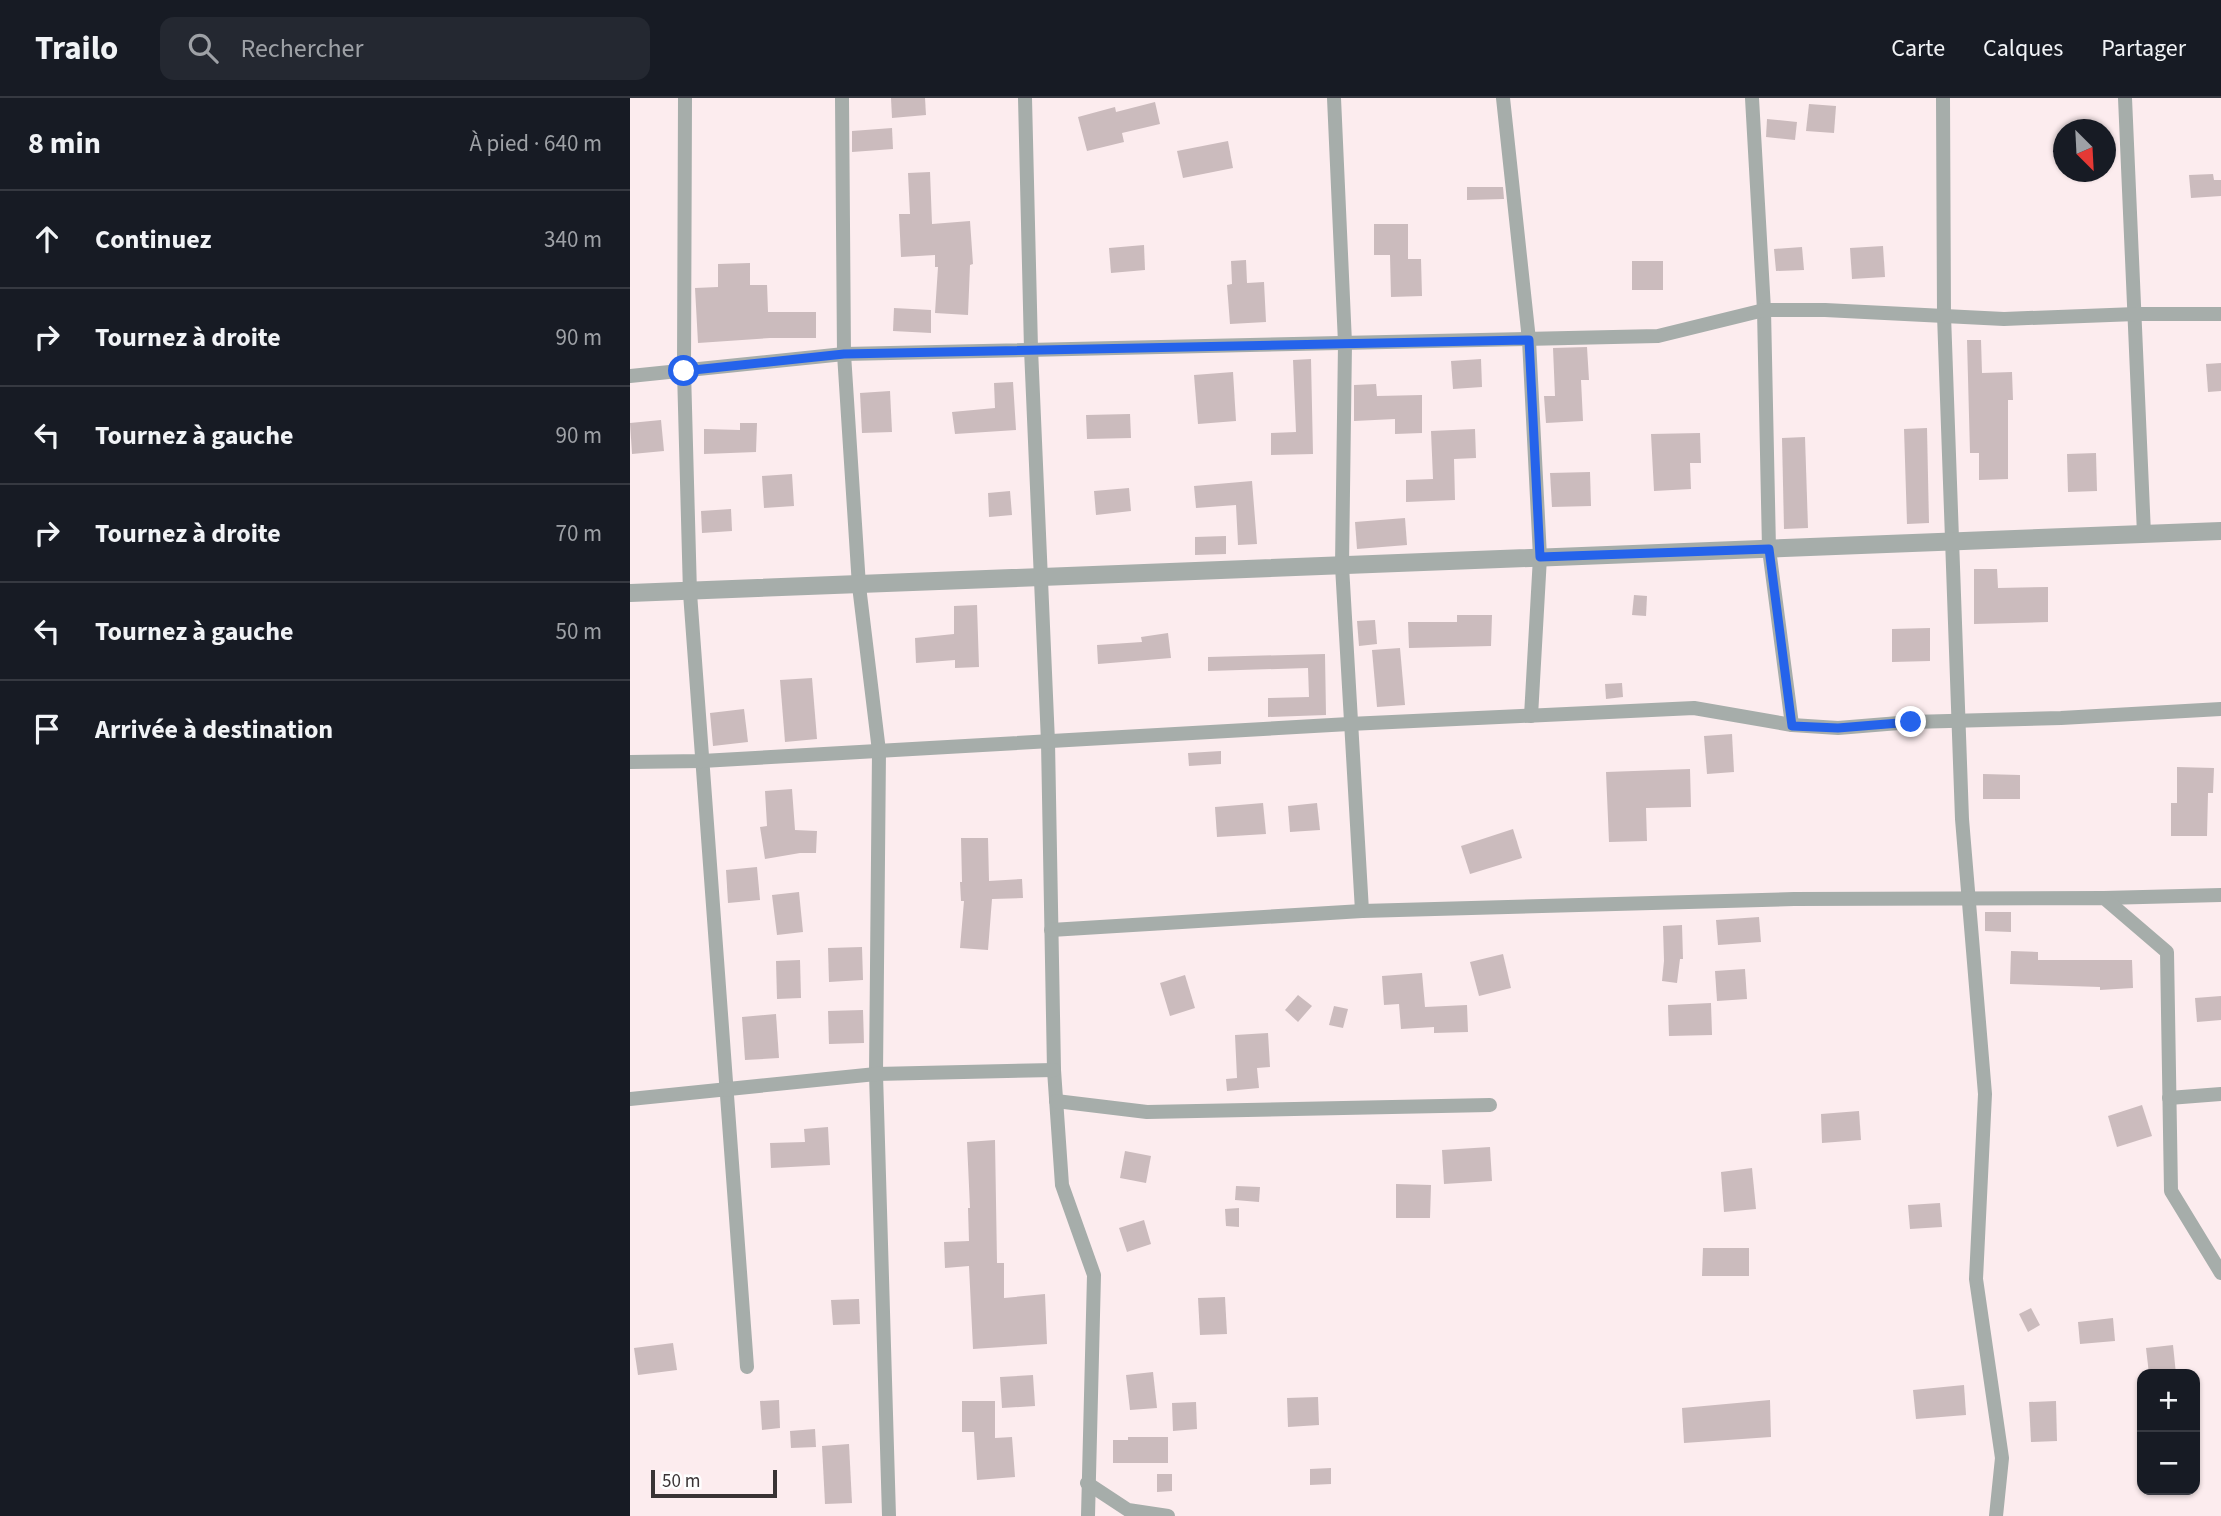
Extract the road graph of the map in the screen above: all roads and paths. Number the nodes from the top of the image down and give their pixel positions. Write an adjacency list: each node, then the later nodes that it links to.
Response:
1 (685, 98): 17 (street)
2 (842, 98): 16 (street)
3 (1025, 98): 15 (street)
4 (1334, 98): 14 (street)
5 (1503, 98): 13 (street)
6 (1752, 98): 9 (street)
7 (1943, 98): 12 (street)
8 (2125, 98): 10 (street)
9 (1764, 310): 12 (street); 13 (street); 22 (street)
10 (2136, 314): 11 (street); 12 (street); 20 (street)
11 (2221, 314)
12 (1944, 315): 21 (street)
13 (1529, 340): 14 (street); 23 (street)
14 (1345, 343): 15 (street); 24 (street)
15 (1031, 349): 16 (street); 25 (street)
16 (844, 354): 17 (street); 26 (street)
17 (684, 371): 18 (street); 28 (street)
18 (630, 376)
19 (2221, 531): 20 (street)
20 (2144, 534): 21 (street)
21 (1952, 542): 22 (street); 31 (street)
22 (1769, 549): 23 (street); 33 (street)
23 (1540, 557): 24 (street); 30 (street)
24 (1342, 566): 25 (street); 32 (street)
25 (1041, 578): 26 (street); 34 (street)
26 (859, 586): 28 (street); 35 (street)
27 (630, 593): 28 (street)
28 (690, 593): 36 (street)
29 (2221, 709): 31 (street)
30 (1531, 716): 32 (street); 33 (street)
31 (1959, 721): 33 (street); 40 (street)
32 (1349, 724): 34 (street); 41 (street)
33 (1792, 726)
34 (1048, 742): 35 (street); 42 (street)
35 (879, 751): 36 (street); 44 (street)
36 (702, 761): 37 (street); 45 (street)
37 (630, 762)
38 (2221, 895): 39 (street)
39 (2104, 898): 40 (street); 47 (street)
40 (1968, 899): 41 (street); 57 (street)
41 (1362, 911): 42 (street)
42 (1051, 930): 43 (street)
43 (1054, 1070): 44 (street); 49 (street)
44 (876, 1074): 45 (street); 54 (street)
45 (727, 1089): 48 (street); 52 (street)
46 (2221, 1094): 47 (street)
47 (2169, 1098): 51 (street)
48 (630, 1099)
49 (1056, 1101): 50 (street); 53 (street)
50 (1490, 1105)
51 (2221, 1273)
52 (747, 1367)
53 (1087, 1483): 55 (street); 56 (street)
54 (889, 1516)
55 (1088, 1516)
56 (1168, 1516)
57 (1996, 1516)

